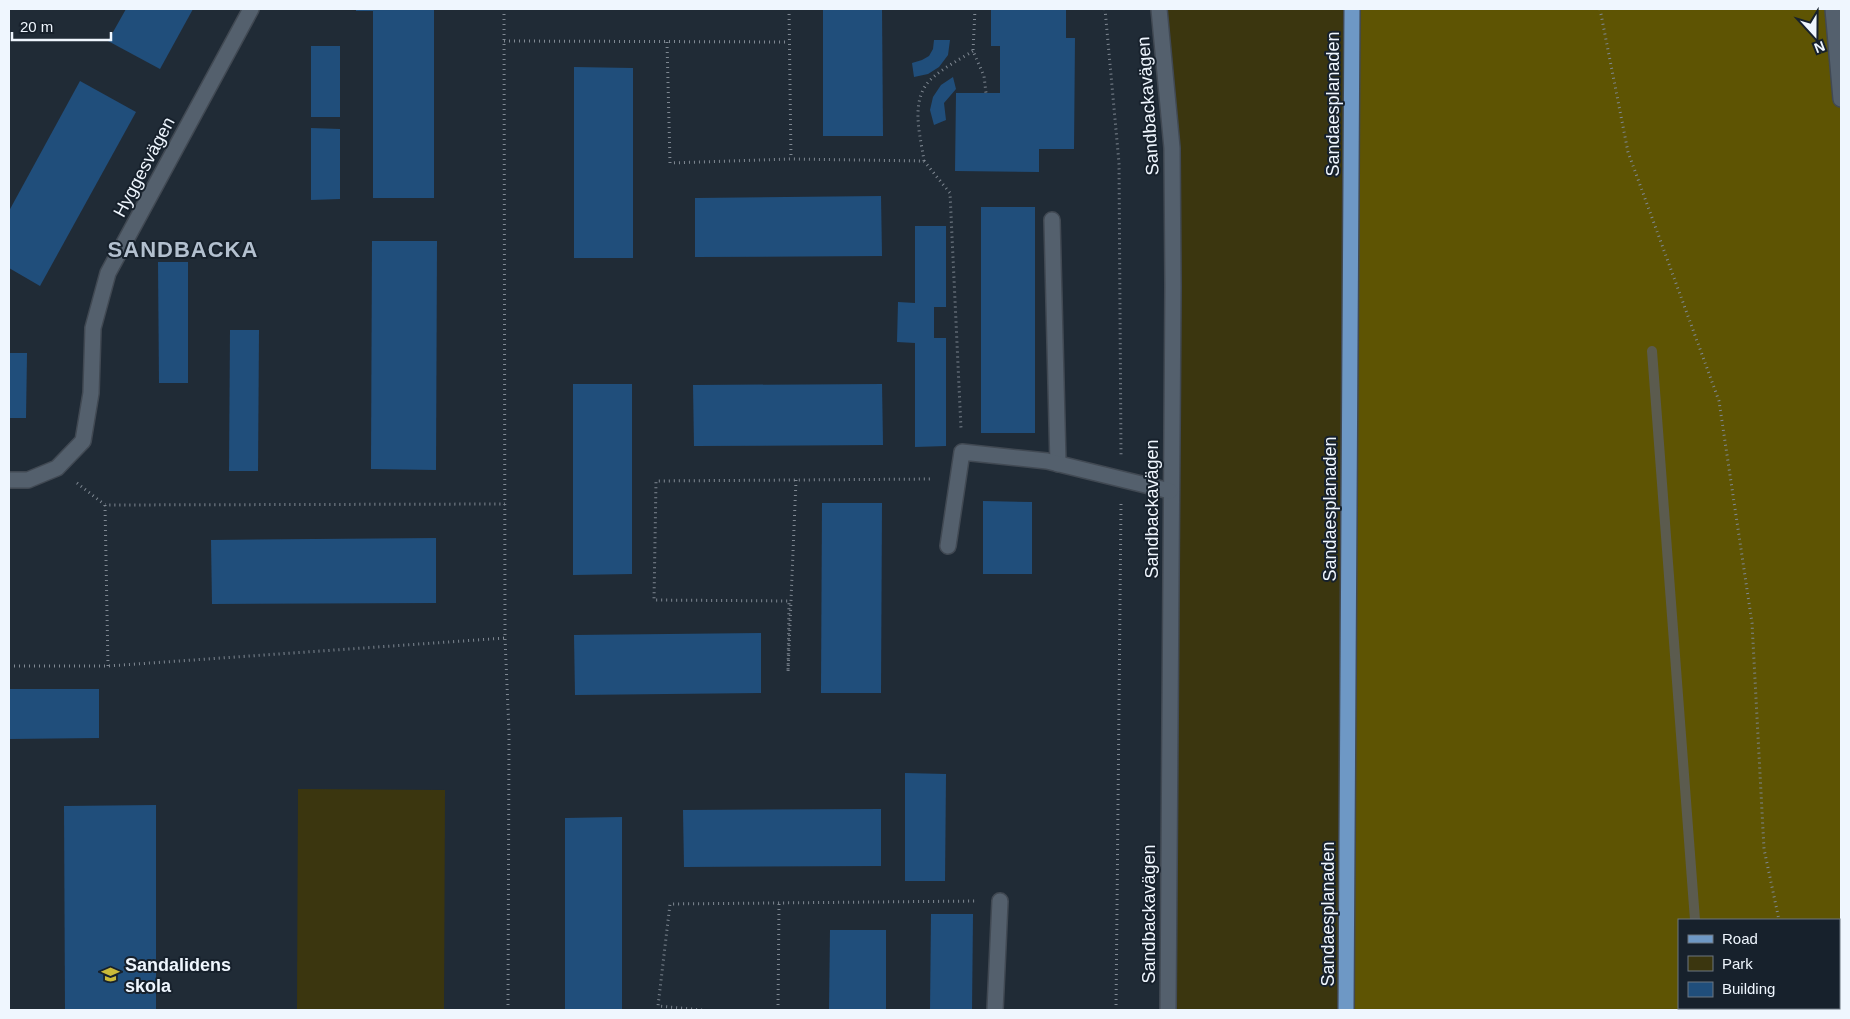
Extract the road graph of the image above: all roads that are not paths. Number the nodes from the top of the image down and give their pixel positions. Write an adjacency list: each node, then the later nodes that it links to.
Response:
1 (251, 9): 8 (street, Hyggesvägen)
2 (1159, 9): 9 (street, Sandbackavägen)
3 (1352, 9): 14 (main road, Sandaesplanaden)
4 (1833, 9): 5 (street)
5 (1841, 99)
6 (1052, 220): 7 (street)
7 (1058, 464): 9 (street); 10 (street)
8 (9, 480)
9 (1170, 491): 13 (street, Sandbackavägen)
10 (948, 546)
11 (1000, 901): 12 (street)
12 (995, 1010)
13 (1168, 1010)
14 (1346, 1010)

